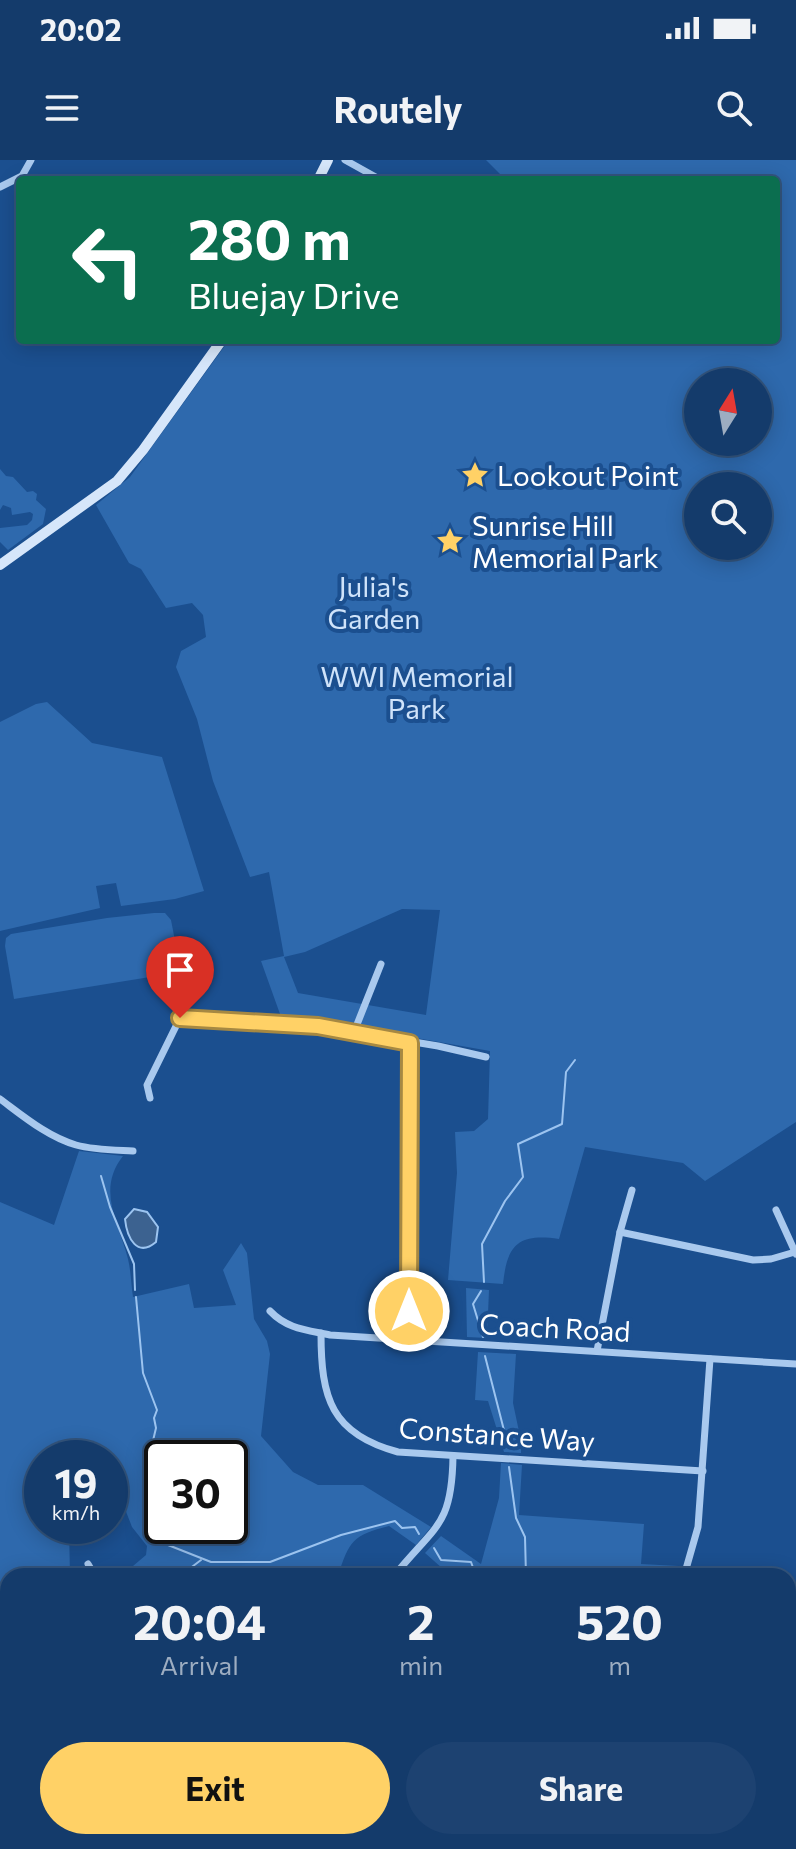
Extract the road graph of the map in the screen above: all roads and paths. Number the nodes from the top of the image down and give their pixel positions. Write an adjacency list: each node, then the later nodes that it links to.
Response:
1 (345, 160): 2 (street)
2 (374, 176)
3 (219, 344): 4 (main road)
4 (0, 565)
5 (381, 964): 8 (street)
6 (176, 992): 7 (street)
7 (180, 1018): 8 (street); 11 (street)
8 (354, 1032): 9 (street)
9 (410, 1043): 10 (street); 20 (street)
10 (486, 1057)
11 (150, 1098)
12 (0, 1099): 13 (street)
13 (133, 1151)
14 (632, 1190): 16 (street)
15 (776, 1210): 17 (street)
16 (620, 1232): 17 (street); 21 (street)
17 (796, 1253)
18 (270, 1311): 19 (street, Coach Road)
19 (321, 1333): 20 (street, Coach Road); 24 (street, Constance Way)
20 (409, 1341): 21 (street, Coach Road)
21 (597, 1351): 22 (street, Coach Road)
22 (710, 1359): 23 (street, Coach Road); 25 (street)
23 (796, 1364)
24 (453, 1456): 25 (street, Constance Way); 28 (street)
25 (703, 1471): 29 (street)
26 (88, 1564): 27 (street)
27 (90, 1568)
28 (401, 1568)
29 (686, 1568)

